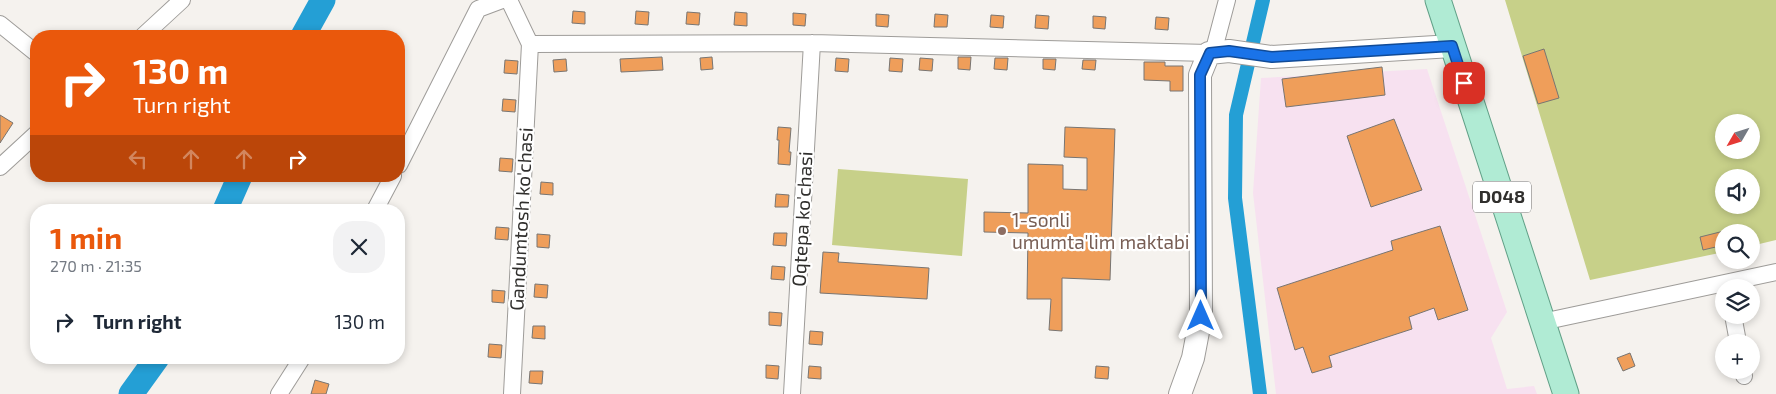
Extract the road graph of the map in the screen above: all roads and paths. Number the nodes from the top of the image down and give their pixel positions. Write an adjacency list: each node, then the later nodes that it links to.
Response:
1 (182, 0): 7 (street)
2 (502, 0): 14 (street)
3 (509, 0): 9 (street)
4 (1227, 0): 12 (street)
5 (1438, 0): 10 (main road, D048)
6 (0, 24): 11 (street)
7 (150, 30)
8 (812, 43): 9 (street); 12 (street); 25 (street, Oqtepa ko'chasi)
9 (530, 44): 24 (street, Gandumtosh ko'chasi)
10 (1452, 46): 12 (main road); 21 (main road, D048)
11 (30, 48)
12 (1217, 53): 26 (main road)
13 (30, 140): 15 (street)
14 (405, 153)
15 (0, 167)
16 (390, 182): 17 (street)
17 (379, 204)
18 (1776, 272): 19 (street)
19 (1750, 279)
20 (1715, 287): 21 (street)
21 (1542, 322): 27 (main road, D048)
22 (298, 364): 23 (street)
23 (279, 394)
24 (512, 394)
25 (792, 394)
26 (1180, 394)
27 (1566, 394)

